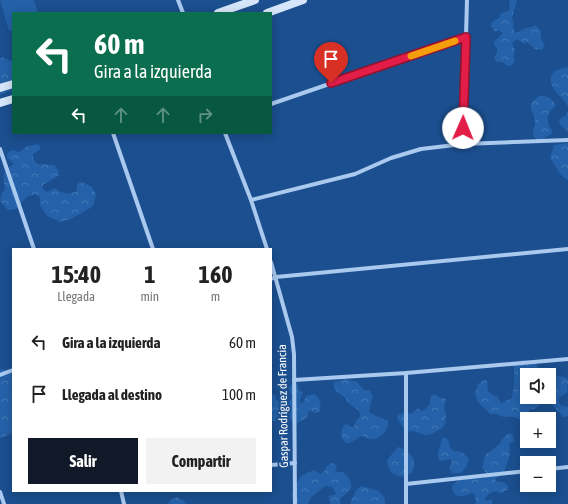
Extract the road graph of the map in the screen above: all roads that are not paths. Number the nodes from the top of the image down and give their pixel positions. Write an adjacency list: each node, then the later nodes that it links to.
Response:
1 (178, 0): 5 (street)
2 (255, 0): 6 (main road)
3 (303, 0): 7 (main road)
4 (467, 0): 8 (street)
5 (183, 12)
6 (221, 12)
7 (270, 12)
8 (466, 37): 13 (street); 17 (street)
9 (12, 84): 10 (main road)
10 (0, 88)
11 (12, 99): 12 (main road)
12 (0, 103)
13 (272, 104)
14 (113, 134): 21 (street)
15 (225, 134): 19 (street)
16 (568, 140): 17 (street)
17 (463, 144): 19 (street)
18 (0, 149): 20 (street)
19 (251, 200): 22 (street)
20 (34, 248)
21 (153, 248)
22 (267, 248)
23 (568, 249): 24 (street)
24 (273, 278): 29 (street, Gaspar Rodríguez de Francia)
25 (568, 359): 27 (street)
26 (12, 370): 28 (street)
27 (406, 373): 29 (street); 35 (street)
28 (0, 375)
29 (294, 380): 30 (street, Gaspar Rodríguez de Francia)
30 (294, 463): 31 (street); 40 (street, Gaspar Rodríguez de Francia)
31 (272, 465)
32 (568, 467): 33 (street)
33 (556, 468)
34 (520, 472): 35 (street)
35 (406, 484): 41 (street)
36 (0, 492): 38 (street)
37 (121, 492): 39 (street)
38 (4, 504)
39 (124, 504)
40 (295, 504)
41 (406, 504)

